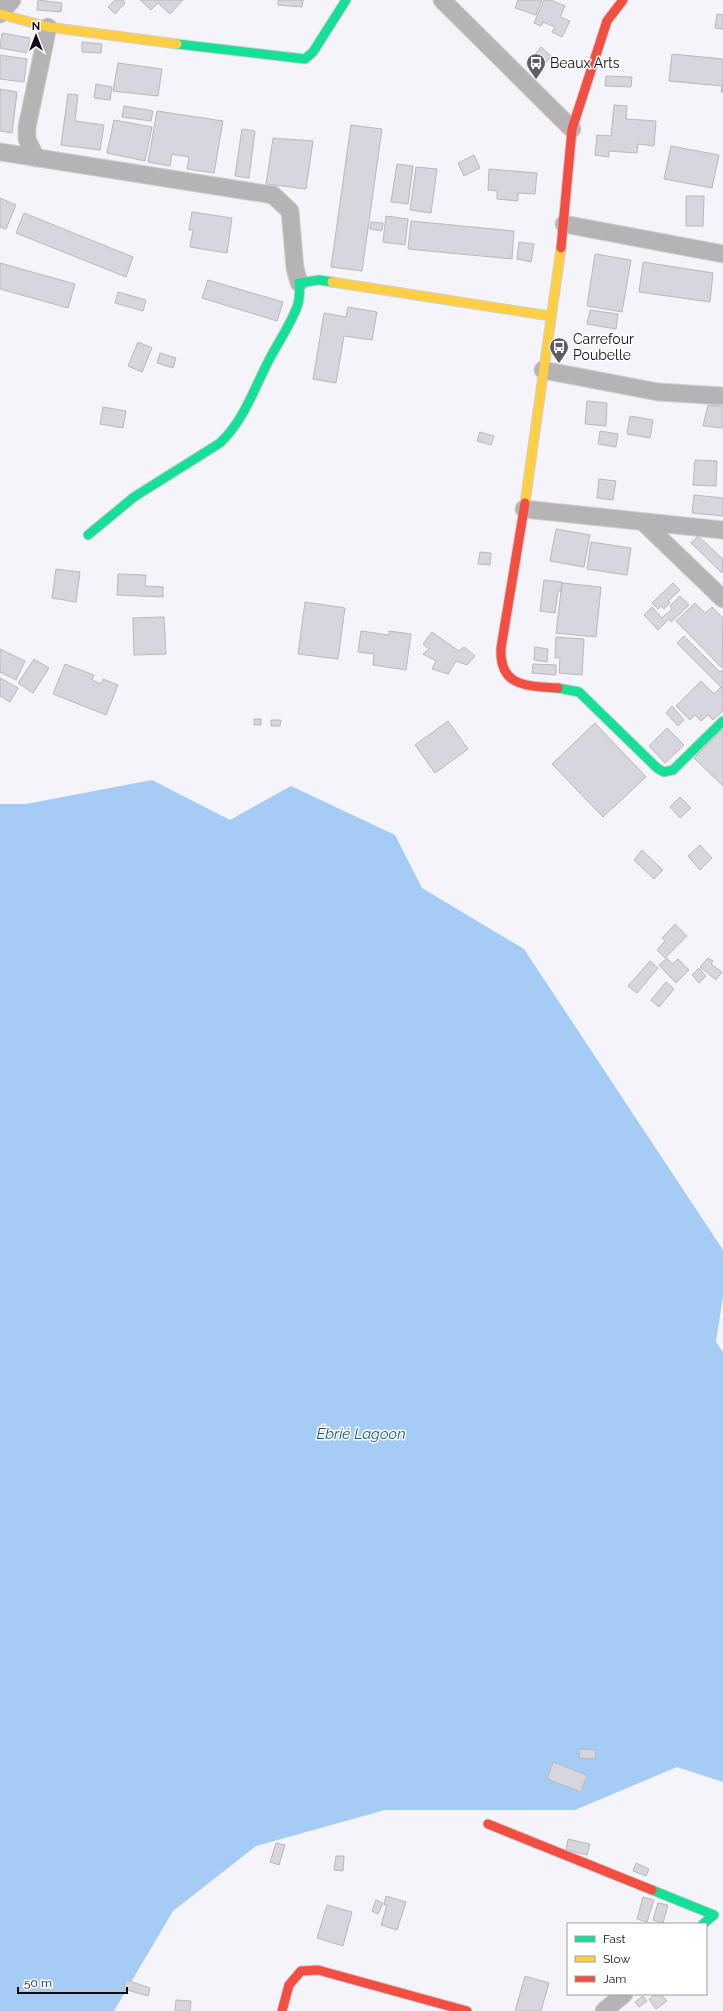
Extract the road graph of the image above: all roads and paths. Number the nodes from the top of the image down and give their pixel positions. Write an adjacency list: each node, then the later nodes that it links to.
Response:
1 (12, 0): 5 (street)
2 (346, 0): 6 (street)
3 (442, 0): 7 (street)
4 (623, 0): 7 (street)
5 (0, 14): 6 (street)
6 (48, 27): 9 (street)
7 (572, 129): 10 (street)
8 (0, 152): 9 (street)
9 (36, 158): 12 (street)
10 (564, 224): 11 (street); 13 (street)
11 (723, 254)
12 (299, 283): 13 (street); 19 (street)
13 (550, 316): 14 (street)
14 (543, 370): 15 (street); 16 (street)
15 (723, 396)
16 (524, 508): 17 (street); 21 (street)
17 (643, 522): 18 (street); 20 (street)
18 (723, 530)
19 (88, 535)
20 (723, 599)
21 (723, 721)
22 (488, 1824): 23 (street)
23 (704, 1923)
24 (623, 1995): 27 (street)
25 (282, 2011): 26 (street)
26 (467, 2011)
27 (604, 2011)

